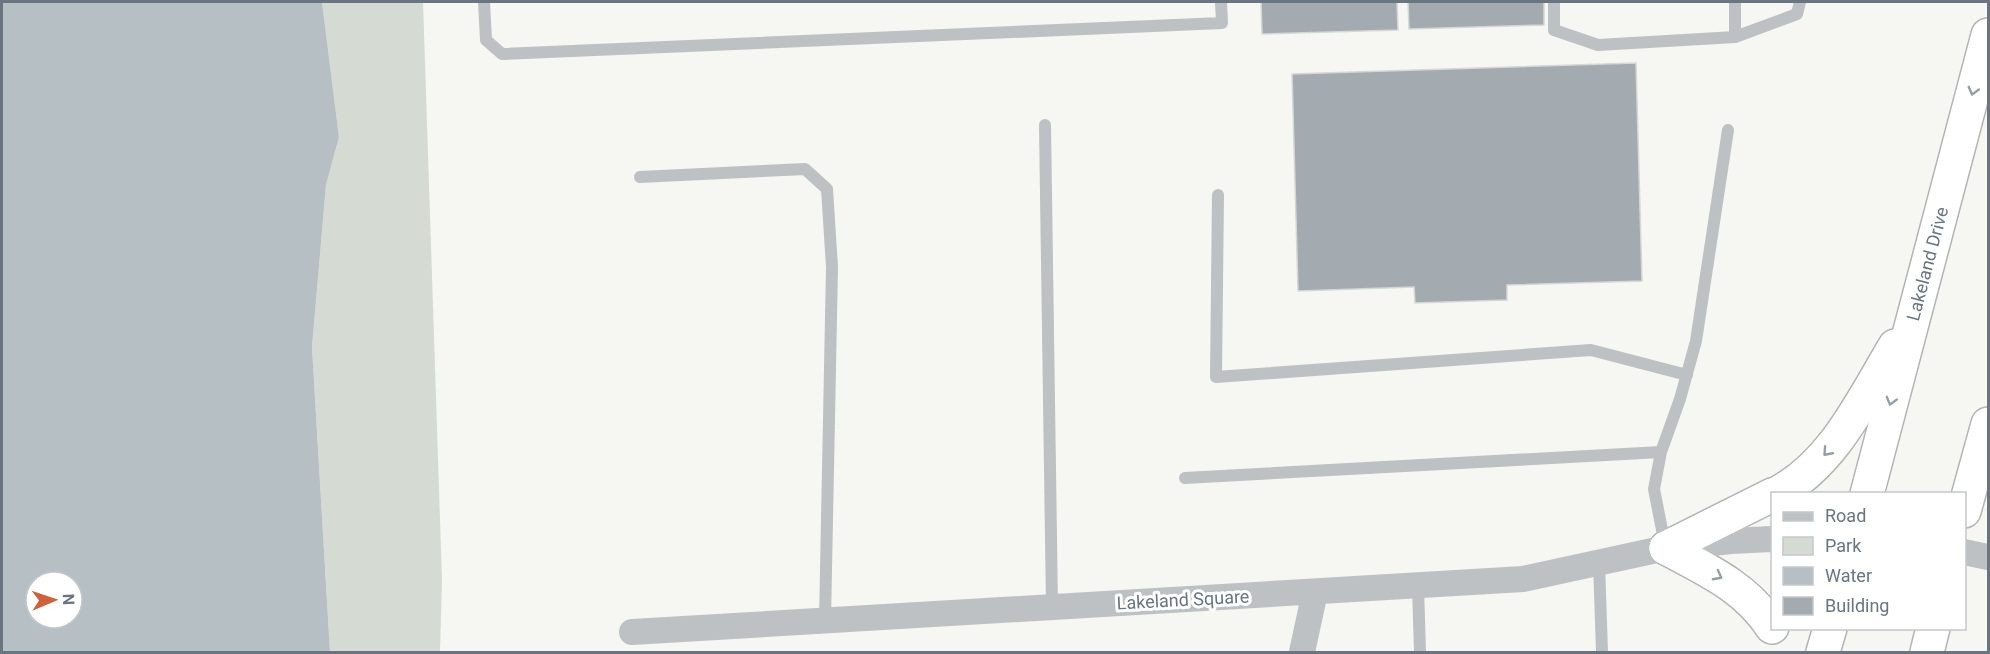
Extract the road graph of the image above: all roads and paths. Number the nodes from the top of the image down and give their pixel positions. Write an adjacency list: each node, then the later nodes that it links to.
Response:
1 (484, 2): 2 (lane)
2 (1221, 2)
3 (1554, 2): 7 (lane)
4 (1735, 2): 7 (lane)
5 (1800, 2): 7 (lane)
6 (1989, 34): 12 (highway, Lakeland Drive, one-way to 12)
7 (1735, 37)
8 (1045, 125): 28 (lane)
9 (1728, 130): 13 (lane)
10 (640, 177): 29 (lane)
11 (1218, 195): 13 (lane)
12 (1914, 314): 17 (highway, one-way to 17); 18 (highway, Lakeland Drive, one-way to 18)
13 (1687, 375): 15 (lane)
14 (1989, 424): 20 (highway)
15 (1661, 452): 16 (lane); 22 (lane)
16 (1185, 478)
17 (1778, 492)
18 (1868, 492)
19 (1771, 496): 22 (highway)
20 (1966, 508)
21 (1771, 539): 22 (street, Lakeland Square)
22 (1666, 548): 25 (street, Lakeland Square); 30 (highway, one-way to 30)
23 (1966, 552): 24 (street)
24 (1989, 557)
25 (1599, 562): 26 (street, Lakeland Square); 37 (lane)
26 (1418, 587): 27 (street, Lakeland Square); 36 (lane)
27 (1315, 592): 28 (street, Lakeland Square); 35 (street)
28 (1052, 607): 29 (street, Lakeland Square)
29 (825, 621): 34 (street, Lakeland Square)
30 (1771, 625)
31 (1774, 630): 38 (highway)
32 (1829, 630): 39 (highway)
33 (1932, 630): 40 (highway)
34 (632, 632)
35 (1302, 652)
36 (1420, 652)
37 (1602, 652)
38 (1783, 652)
39 (1823, 652)
40 (1927, 652)

